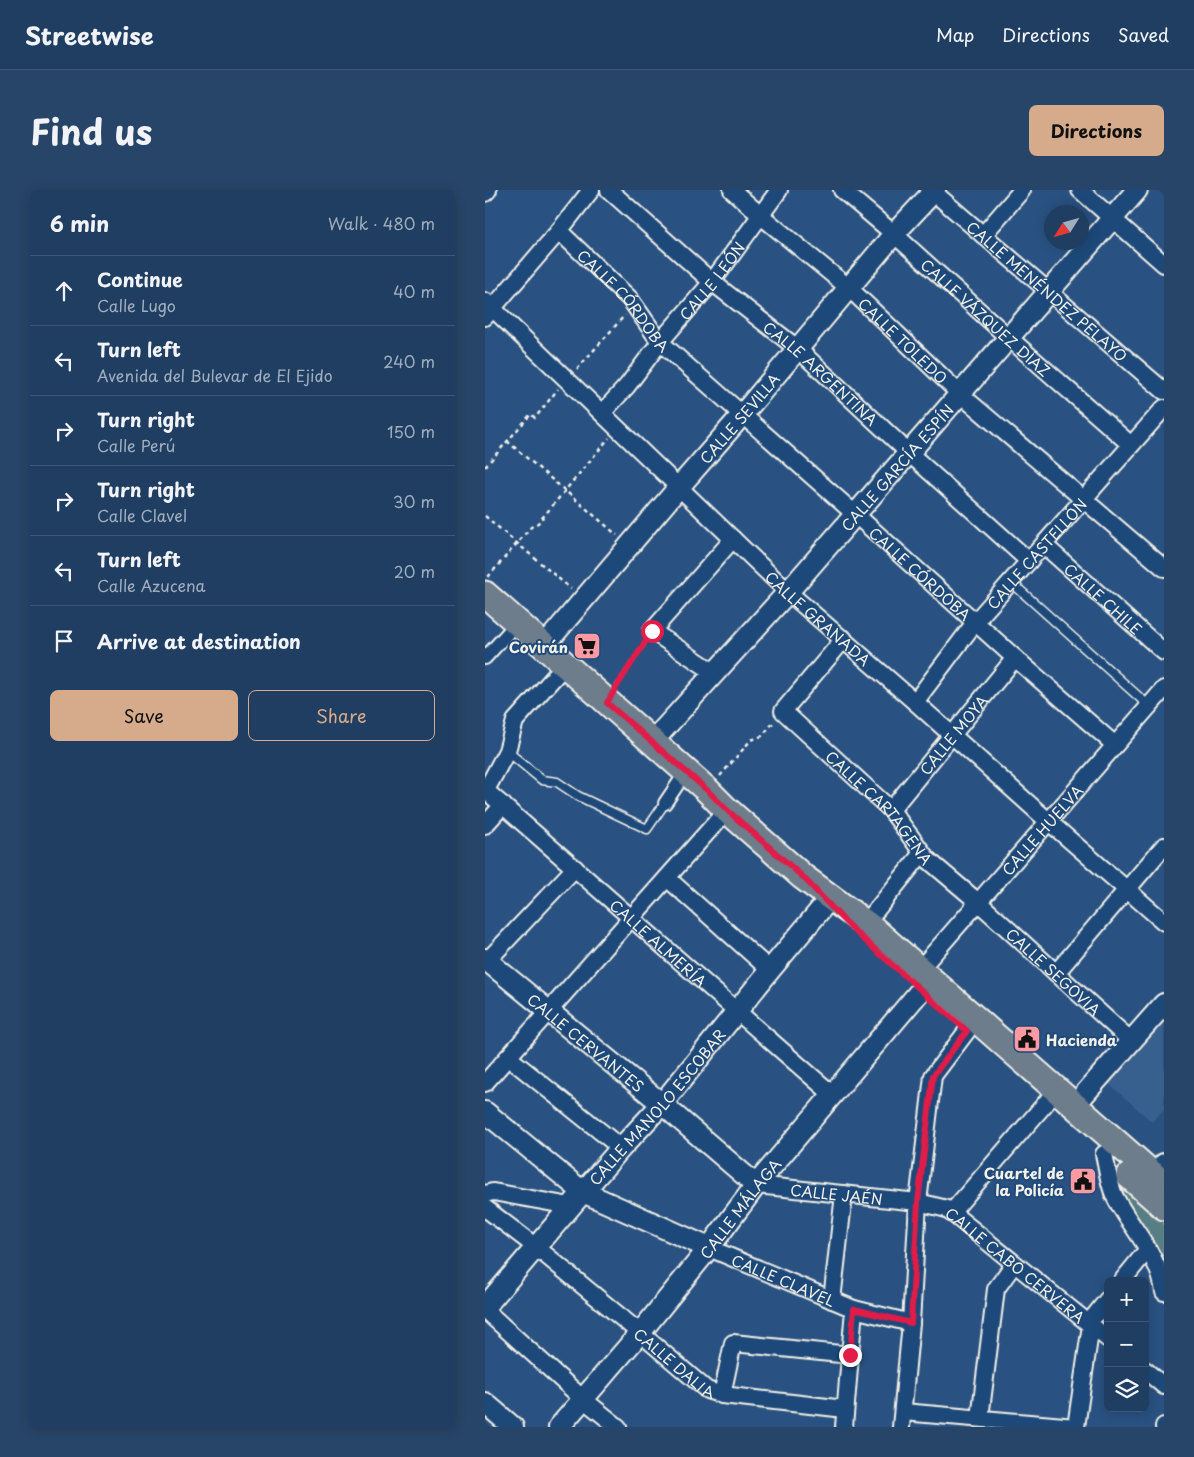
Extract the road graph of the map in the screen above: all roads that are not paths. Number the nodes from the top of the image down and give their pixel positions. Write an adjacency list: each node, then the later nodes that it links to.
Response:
1 (488, 190): 11 (street)
2 (591, 190): 14 (street)
3 (609, 190): 18 (street, CALLE ARGENTINA)
4 (731, 190): 12 (street, CALLE TOLEDO)
5 (779, 190): 12 (street, CALLE LEÓN)
6 (842, 190): 15 (street, CALLE VÁZQUEZ DÍAZ)
7 (1022, 190): 16 (street)
8 (1081, 190): 13 (street)
9 (1137, 190): 13 (street, CALLE GARCÍA ESPÍN)
10 (933, 191): 15 (street, CALLE SEVILLA); 16 (street, CALLE MENÉNDEZ PELAYO)
11 (485, 193)
12 (760, 215): 18 (street, CALLE LEÓN); 19 (street, CALLE TOLEDO)
13 (1113, 218): 17 (street); 20 (street, CALLE GARCÍA ESPÍN)
14 (559, 231): 21 (street); 23 (street, CALLE CÓRDOBA)
15 (894, 234): 19 (street, CALLE SEVILLA); 22 (street, CALLE VÁZQUEZ DÍAZ)
16 (983, 236): 20 (street, CALLE MENÉNDEZ PELAYO)
17 (1164, 264)
18 (711, 282): 23 (street, CALLE LEÓN); 24 (street, CALLE ARGENTINA)
19 (849, 288): 24 (street, CALLE SEVILLA); 26 (street, CALLE TOLEDO)
20 (1048, 292): 22 (street, CALLE GARCÍA ESPÍN); 25 (street, CALLE MENÉNDEZ PELAYO)
21 (488, 309): 28 (street, CALLE GRANADA)
22 (1008, 337): 26 (street, CALLE GARCÍA ESPÍN); 30 (street, CALLE VÁZQUEZ DÍAZ)
23 (660, 342): 28 (street, CALLE LEÓN); 29 (street, CALLE CÓRDOBA)
24 (797, 349): 29 (street, CALLE SEVILLA); 31 (street, CALLE ARGENTINA)
25 (1164, 392)
26 (960, 394): 31 (street, CALLE GARCÍA ESPÍN); 33 (street, CALLE TOLEDO)
27 (1164, 408): 30 (street, CALLE CASTELLÓN)
28 (602, 413): 32 (street, CALLE GRANADA)
29 (742, 415): 32 (street, CALLE SEVILLA); 34 (street, CALLE CÓRDOBA)
30 (1131, 446): 33 (street, CALLE CASTELLÓN)
31 (909, 453): 34 (street, CALLE GARCÍA ESPÍN); 38 (street, CALLE ARGENTINA)
32 (679, 487): 35 (street, CALLE GRANADA); 45 (street, CALLE SEVILLA)
33 (1083, 500): 36 (street, CALLE CASTELLÓN); 37 (street, CALLE TOLEDO)
34 (855, 514): 40 (street, CALLE GARCÍA ESPÍN); 42 (street, CALLE CÓRDOBA)
35 (733, 539): 40 (street, CALLE GRANADA); 50 (street)
36 (1044, 545): 38 (street, CALLE CASTELLÓN); 46 (street, CALLE CHILE)
37 (1161, 559)
38 (1029, 561): 39 (street, CALLE CASTELLÓN)
39 (1011, 582): 42 (street, CALLE CASTELLÓN); 53 (lane)
40 (788, 592): 44 (street, CALLE GRANADA); 50 (street, CALLE GARCÍA ESPÍN)
41 (485, 594): 43 (main road)
42 (976, 621): 48 (street, CALLE CÓRDOBA); 52 (street, CALLE CASTELLÓN)
43 (517, 623): 45 (main road); 47 (street)
44 (844, 639): 52 (street, CALLE GRANADA); 63 (street, CALLE CARTAGENA)
45 (544, 646): 49 (main road)
46 (1164, 652)
47 (485, 658)
48 (1015, 658): 54 (street, CALLE MOYA); 56 (street, CALLE CÓRDOBA)
49 (565, 665): 55 (main road); 57 (street)
50 (715, 673): 55 (street, CALLE GARCÍA ESPÍN)
51 (1164, 689): 53 (street, CALLE HUELVA)
52 (915, 702): 54 (street, CALLE GRANADA)
53 (1149, 706): 56 (street, CALLE HUELVA)
54 (953, 736): 63 (street, CALLE MOYA); 64 (street, CALLE GRANADA)
55 (652, 742): 58 (main road)
56 (1115, 745): 64 (street, CALLE HUELVA)
57 (507, 751): 59 (street); 60 (lane)
58 (686, 772): 60 (street); 62 (main road)
59 (485, 790): 61 (street, CALLE ALMERÍA)
60 (665, 803)
61 (503, 805): 65 (street); 68 (street, CALLE ALMERÍA)
62 (727, 810): 69 (main road); 70 (street)
63 (891, 810): 67 (street, CALLE CARTAGENA)
64 (1048, 821): 71 (street, CALLE GRANADA); 72 (street, CALLE HUELVA)
65 (485, 825)
66 (1164, 846): 71 (street)
67 (922, 853): 72 (street, CALLE CARTAGENA); 76 (street)
68 (575, 868): 74 (street, CALLE ALMERÍA); 78 (street)
69 (803, 877): 73 (main road); 76 (main road)
70 (667, 878): 74 (street); 79 (street)
71 (1127, 889): 75 (street, CALLE GRANADA); 80 (street)
72 (978, 902): 80 (street, CALLE SEGOVIA); 81 (street, CALLE HUELVA)
73 (827, 903): 77 (street); 79 (street, CALLE MANOLO ESCOBAR); 81 (main road)
74 (630, 918): 83 (street); 84 (street, CALLE ALMERÍA)
75 (1164, 922)
76 (866, 923): 77 (main road)
77 (888, 941): 81 (main road)
78 (486, 960): 83 (street, CALLE CERVANTES)
79 (770, 970): 84 (street, CALLE MANOLO ESCOBAR)
80 (1056, 973): 86 (street, CALLE SEGOVIA)
81 (920, 980): 85 (main road); 89 (street, CALLE MÁLAGA); 90 (main road)
82 (1164, 1004): 86 (street)
83 (549, 1012): 87 (street); 91 (street, CALLE CERVANTES)
84 (737, 1012): 89 (street, CALLE ALMERÍA); 91 (street, CALLE MANOLO ESCOBAR)
85 (967, 1031): 90 (main road); 100 (street)
86 (1131, 1041): 90 (street)
87 (508, 1057): 88 (street); 93 (street)
88 (485, 1083)
89 (833, 1095): 96 (street, CALLE MÁLAGA)
90 (1059, 1099): 94 (main road); 95 (main road); 103 (street)
91 (662, 1104): 93 (street, CALLE MANOLO ESCOBAR); 96 (street, CALLE CERVANTES)
92 (485, 1112): 99 (street, CALLE CLAVEL)
93 (621, 1148): 99 (street, CALLE MANOLO ESCOBAR)
94 (1104, 1154): 101 (main road); 106 (street)
95 (1161, 1174)
96 (756, 1185): 98 (street, CALLE JAÉN); 105 (street, CALLE MÁLAGA)
97 (485, 1194): 99 (street)
98 (844, 1194): 100 (street, CALLE JAÉN); 110 (street)
99 (576, 1199): 104 (street, CALLE MANOLO ESCOBAR); 105 (street, CALLE CLAVEL)
100 (918, 1202): 103 (street, CALLE CABO CERVERA); 114 (street)
101 (1164, 1207)
102 (485, 1208): 104 (street, CALLE DALIA)
103 (951, 1213): 107 (street, CALLE CABO CERVERA)
104 (535, 1247): 112 (street, CALLE MANOLO ESCOBAR); 116 (street, CALLE DALIA)
105 (709, 1248): 110 (street, CALLE CLAVEL); 116 (street, CALLE MÁLAGA)
106 (1148, 1249): 108 (street); 109 (street)
107 (1014, 1264): 115 (street, CALLE CABO CERVERA); 125 (street)
108 (1126, 1277)
109 (1164, 1292)
110 (832, 1300): 113 (street, CALLE CLAVEL)
111 (1104, 1304): 115 (street)
112 (485, 1309): 122 (street)
113 (854, 1309): 114 (street, CALLE CLAVEL); 118 (street)
114 (911, 1323): 126 (street)
115 (1091, 1325): 117 (street, CALLE CABO CERVERA); 131 (street)
116 (640, 1333): 121 (street, CALLE DALIA); 122 (street, CALLE MÁLAGA)
117 (1104, 1336)
118 (850, 1355): 121 (street); 124 (street)
119 (1149, 1373): 120 (street)
120 (1164, 1386)
121 (722, 1395): 124 (street, CALLE DALIA)
122 (583, 1399): 128 (street, CALLE MÁLAGA); 129 (street)
123 (485, 1403): 127 (street)
124 (845, 1409): 130 (street)
125 (980, 1418): 126 (street); 131 (street)
126 (902, 1420)
127 (513, 1427)
128 (559, 1427)
129 (618, 1427)
130 (844, 1427)
131 (1076, 1427)

